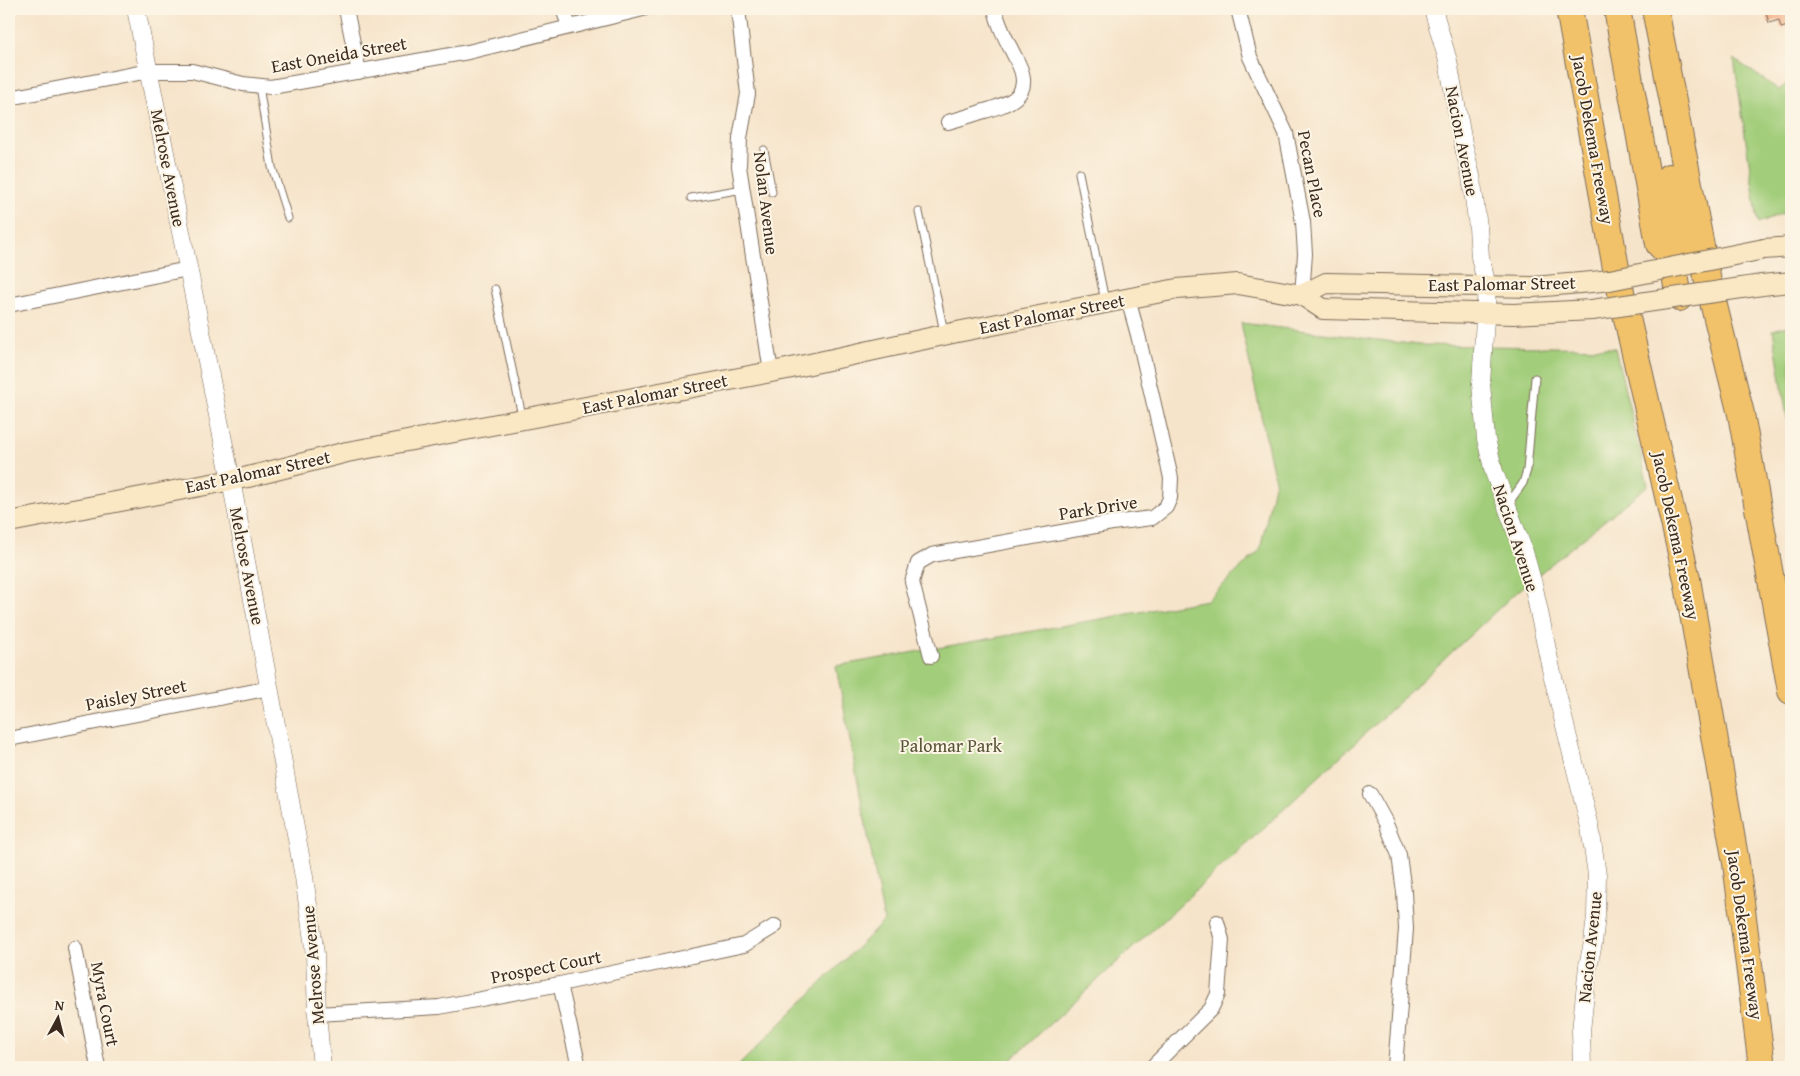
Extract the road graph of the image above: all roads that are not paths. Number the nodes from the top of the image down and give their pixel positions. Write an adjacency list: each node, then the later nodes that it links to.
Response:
1 (136, 9): 15 (street, Melrose Avenue)
2 (346, 9): 16 (street)
3 (563, 9): 13 (street)
4 (644, 9): 13 (street, East Oneida Street)
5 (738, 9): 22 (street, Nolan Avenue)
6 (995, 9): 19 (street)
7 (1238, 9): 33 (street, Pecan Place)
8 (1433, 9): 31 (street, Nacion Avenue)
9 (1569, 9): 62 (highway, Jacob Dekema Freeway)
10 (1617, 9): 14 (highway)
11 (1638, 9): 14 (highway)
12 (1655, 9): 48 (highway)
13 (569, 26): 16 (street, East Oneida Street)
14 (1634, 42): 28 (highway)
15 (149, 71): 17 (street, East Oneida Street); 18 (street, East Oneida Street); 29 (street, Melrose Avenue)
16 (359, 72): 17 (street, East Oneida Street)
17 (259, 86): 26 (lane)
18 (9, 98)
19 (948, 122)
20 (764, 150): 23 (lane)
21 (1079, 173): 37 (lane)
22 (743, 190): 24 (lane); 40 (street, Nolan Avenue)
23 (772, 192)
24 (691, 198)
25 (919, 212): 39 (lane)
26 (288, 218)
27 (1791, 247): 28 (main road, East Palomar Street, bridge)
28 (1673, 263): 31 (main road, East Palomar Street, bridge); 34 (highway)
29 (188, 269): 36 (street); 43 (street, Melrose Avenue)
30 (1791, 282): 34 (main road, East Palomar Street, bridge)
31 (1487, 286): 33 (main road, East Palomar Street); 38 (street, Nacion Avenue)
32 (495, 289): 42 (lane)
33 (1302, 295): 35 (main road, East Palomar Street); 38 (main road, East Palomar Street)
34 (1678, 298): 38 (main road, East Palomar Street, bridge)
35 (1128, 299): 37 (main road, East Palomar Street); 46 (street, Park Drive)
36 (9, 304)
37 (1106, 304): 39 (main road, East Palomar Street)
38 (1485, 312): 44 (street, Nacion Avenue)
39 (944, 335): 40 (main road, East Palomar Street)
40 (771, 372): 42 (main road, East Palomar Street)
41 (1535, 378): 44 (lane)
42 (523, 419): 43 (main road, East Palomar Street)
43 (231, 480): 45 (main road, East Palomar Street); 47 (street, Melrose Avenue)
44 (1506, 506): 61 (street, Nacion Avenue)
45 (9, 522)
46 (931, 656)
47 (270, 688): 49 (street, Paisley Street); 55 (street, Melrose Avenue)
48 (1791, 691)
49 (9, 739)
50 (1370, 794): 60 (street)
51 (1217, 922): 59 (street)
52 (775, 926): 54 (street, Prospect Court)
53 (75, 948): 56 (street, Myra Court)
54 (560, 984): 55 (street, Prospect Court); 58 (street)
55 (317, 1014): 57 (street, Melrose Avenue)
56 (98, 1067)
57 (322, 1067)
58 (579, 1067)
59 (1152, 1067)
60 (1395, 1067)
61 (1582, 1067)
62 (1762, 1067)

